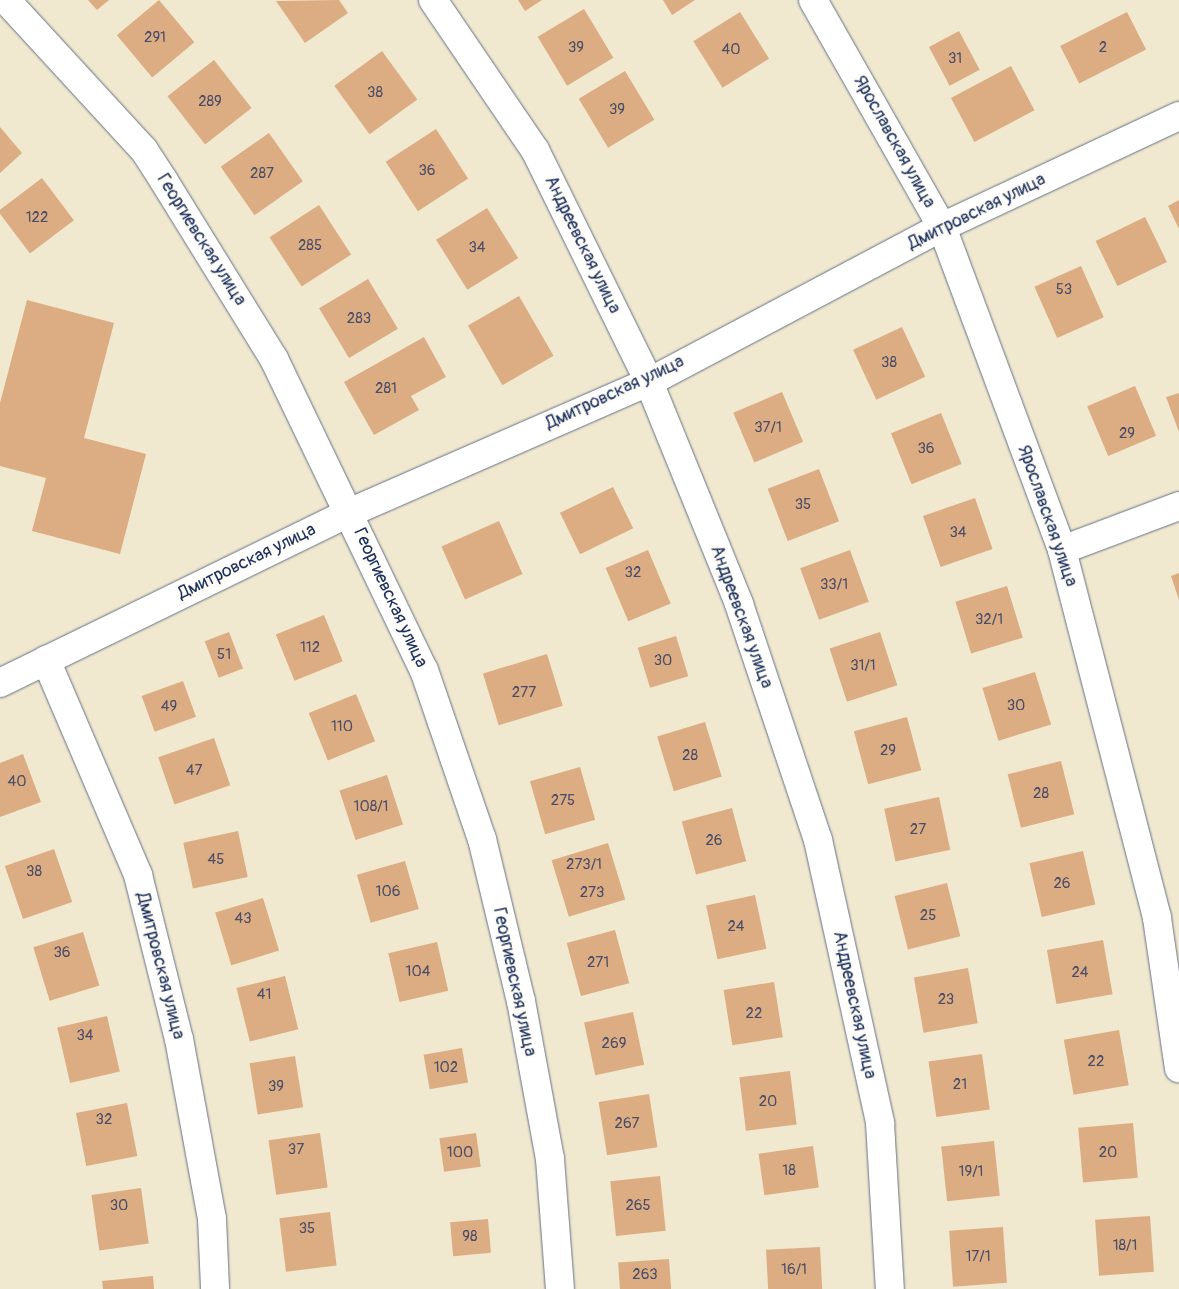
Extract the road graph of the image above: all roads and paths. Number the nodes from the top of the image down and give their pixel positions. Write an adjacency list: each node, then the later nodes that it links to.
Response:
1 (6, 0): 8 (street, Георгиевская улица)
2 (432, 0): 6 (street, Андреевская улица)
3 (813, 0): 5 (street, Ярославская улица)
4 (1179, 116): 5 (street, Дмитровская улица)
5 (942, 227): 6 (street, Дмитровская улица); 9 (street, Ярославская улица)
6 (649, 382): 8 (street, Дмитровская улица); 15 (street, Андреевская улица)
7 (1179, 506): 9 (street)
8 (351, 512): 10 (street, Дмитровская улица); 14 (street, Георгиевская улица)
9 (1062, 550): 12 (street, Ярославская улица)
10 (46, 660): 11 (street, Дмитровская улица); 13 (street, Дмитровская улица)
11 (0, 683)
12 (1179, 1068)
13 (215, 1289)
14 (560, 1289)
15 (890, 1289)

